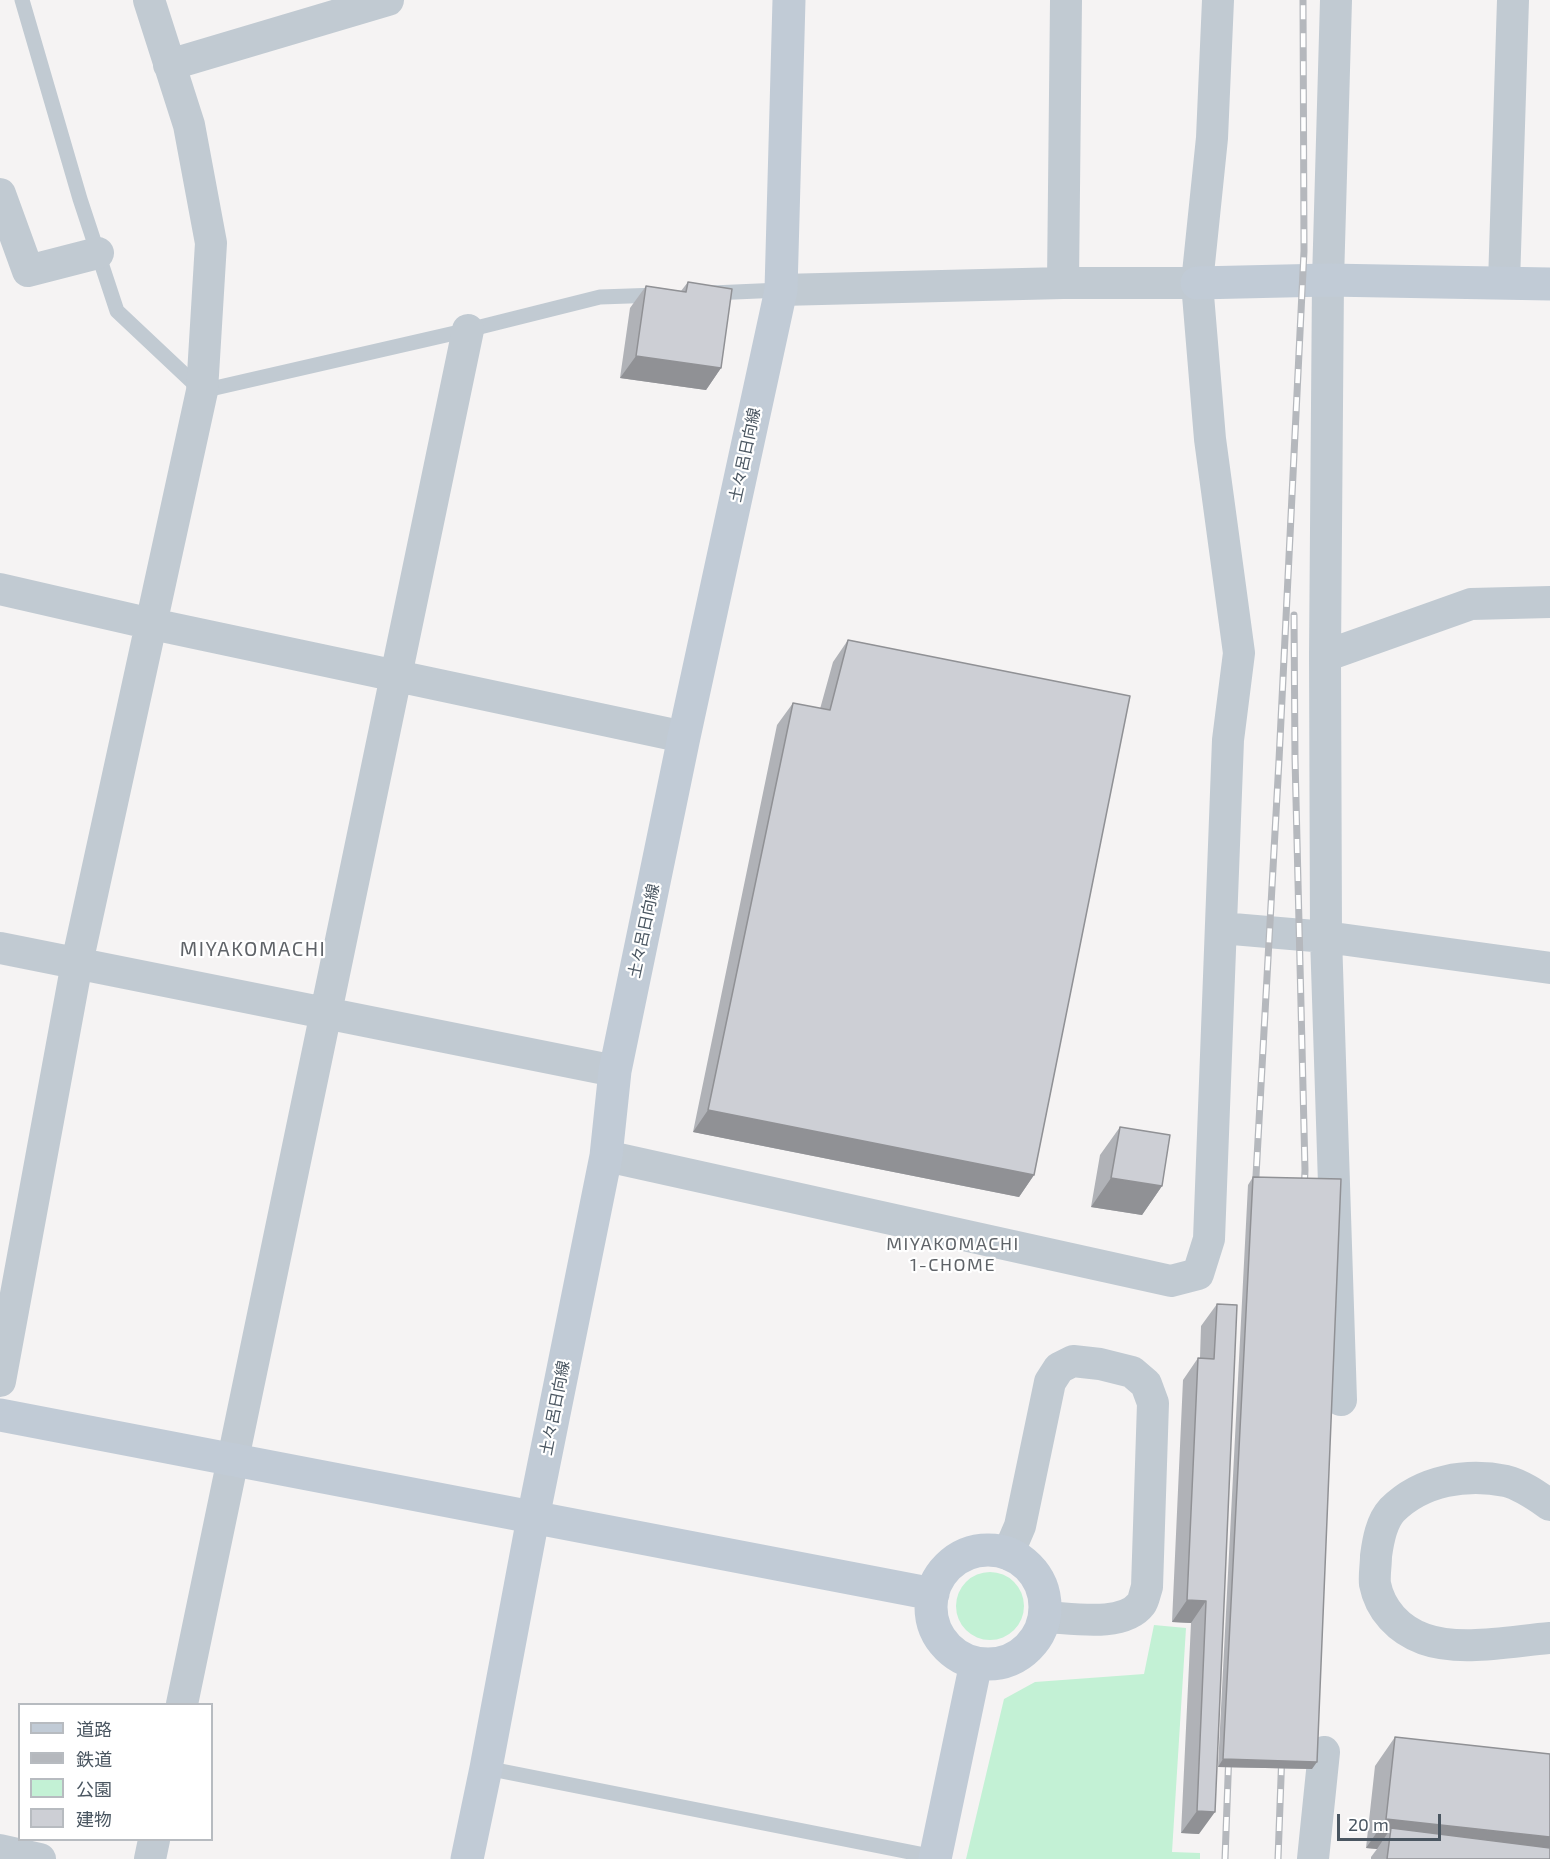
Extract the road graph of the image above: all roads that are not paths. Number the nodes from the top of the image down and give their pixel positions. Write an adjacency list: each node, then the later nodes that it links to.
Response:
1 (22, 0): 11 (lane)
2 (149, 0): 9 (street)
3 (388, 0): 9 (street)
4 (789, 0): 17 (main road, 土々呂日向線)
5 (1066, 0): 13 (street)
6 (1218, 0): 14 (street)
7 (1336, 0): 12 (street)
8 (1513, 0): 15 (street)
9 (169, 65): 21 (street)
10 (0, 194): 11 (street)
11 (98, 253): 21 (lane)
12 (1328, 280): 14 (main road); 15 (main road); 25 (street)
13 (1063, 283): 14 (street); 17 (street)
14 (1197, 283): 28 (street)
15 (1504, 283): 16 (main road)
16 (1550, 284)
17 (781, 290): 18 (lane); 27 (main road, 土々呂日向線)
18 (701, 293)
19 (668, 295): 20 (lane)
20 (468, 330): 21 (lane); 26 (street)
21 (202, 391): 24 (street)
22 (0, 590): 24 (street)
23 (1550, 602): 25 (street)
24 (152, 624): 26 (street); 31 (street)
25 (1325, 656): 29 (street)
26 (396, 676): 27 (street); 33 (street)
27 (684, 737): 34 (main road, 土々呂日向線)
28 (1221, 928): 29 (street); 35 (street)
29 (1326, 937): 32 (street); 37 (street)
30 (0, 948): 31 (street)
31 (77, 963): 33 (street); 36 (street)
32 (1550, 968)
33 (326, 1014): 34 (street); 39 (street)
34 (615, 1071): 35 (main road, 土々呂日向線)
35 (606, 1156): 41 (main road, 土々呂日向線)
36 (0, 1382)
37 (1341, 1400)
38 (0, 1416): 39 (main road)
39 (234, 1460): 41 (main road); 47 (street)
40 (1550, 1505): 45 (street)
41 (533, 1518): 43 (main road); 49 (main road, 土々呂日向線)
42 (1008, 1554): 43 (main road); 44 (main road); 44 (street)
43 (933, 1594): 46 (main road)
44 (1045, 1617): 46 (main road)
45 (1550, 1638)
46 (976, 1663): 52 (main road)
47 (182, 1703)
48 (1324, 1752): 56 (street)
49 (486, 1768): 52 (lane); 55 (main road, 土々呂日向線)
50 (154, 1841): 54 (street)
51 (0, 1850): 53 (street)
52 (935, 1858)
53 (40, 1859)
54 (150, 1859)
55 (467, 1859)
56 (1313, 1859)

